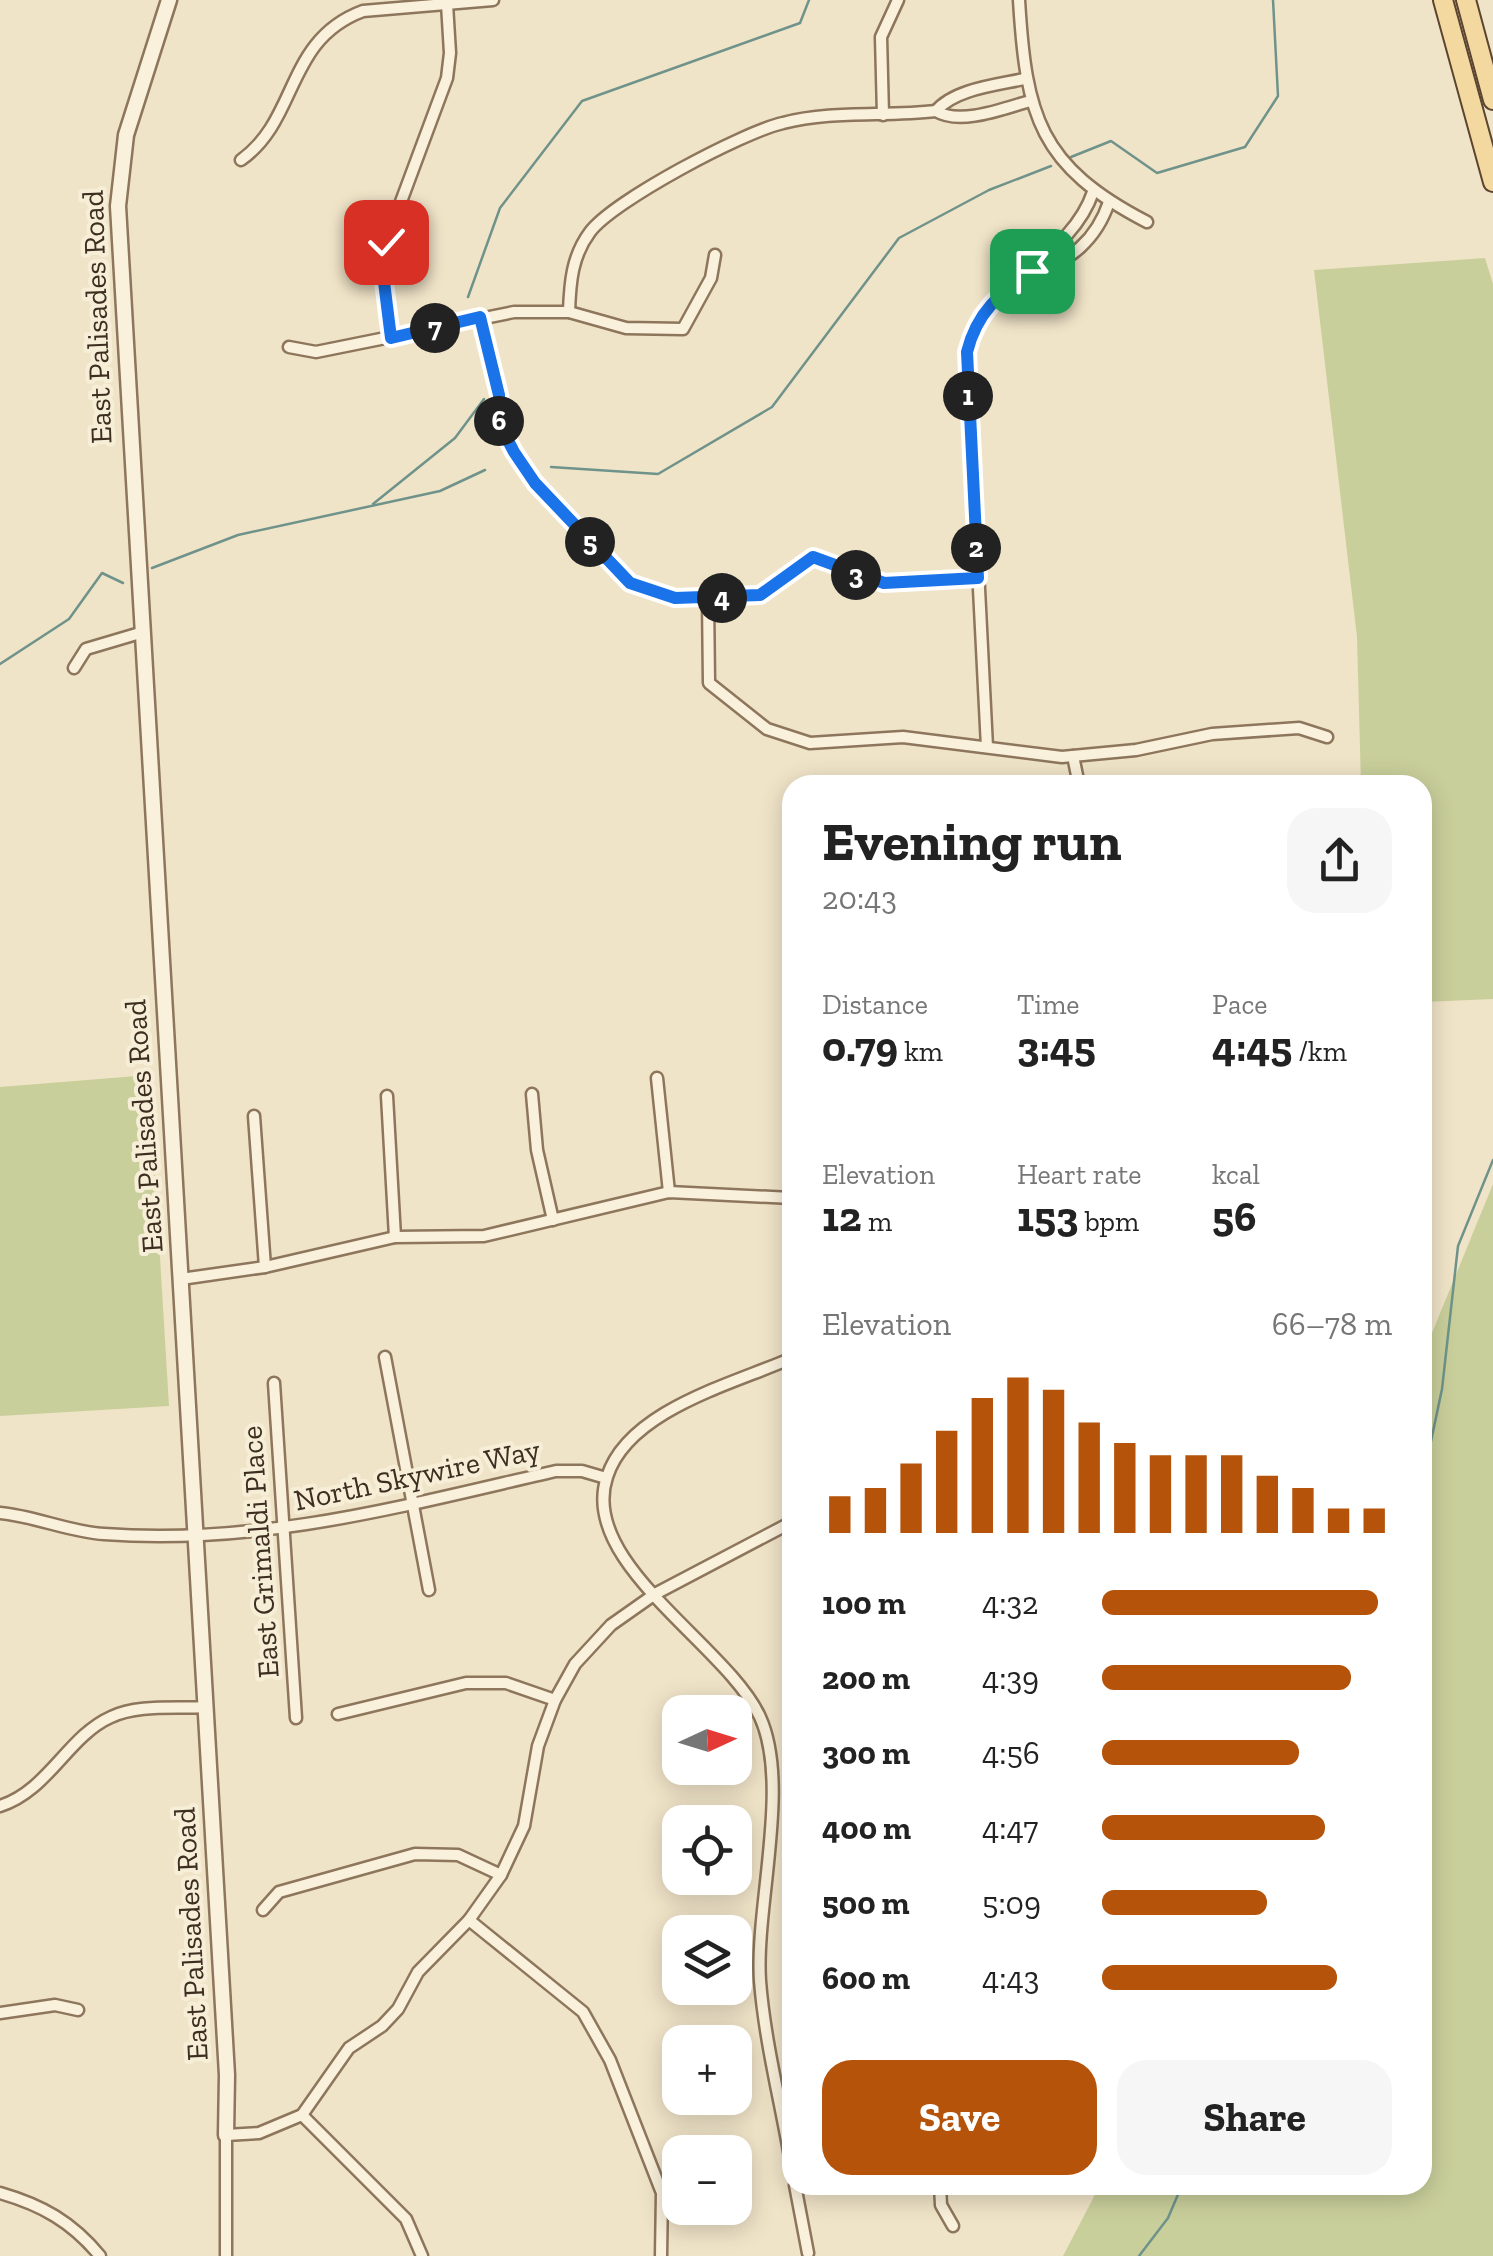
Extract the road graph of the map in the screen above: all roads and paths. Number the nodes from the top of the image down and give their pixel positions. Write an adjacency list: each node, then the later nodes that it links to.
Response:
1 (169, 0): 26 (street, East Palisades Road)
2 (493, 0): 7 (street)
3 (898, 0): 12 (street)
4 (1019, 0): 8 (street)
5 (1443, 0): 14 (main road)
6 (1466, 0): 9 (main road)
7 (447, 4): 13 (street); 22 (street)
8 (1024, 79): 10 (street); 11 (street)
9 (1493, 100)
10 (1030, 101): 11 (street); 15 (street)
11 (936, 110): 12 (street)
12 (883, 114): 20 (street)
13 (241, 160)
14 (1493, 182)
15 (1093, 192): 16 (street); 19 (street)
16 (1108, 202): 17 (street); 19 (street)
17 (1148, 222)
18 (714, 255): 20 (street)
19 (1032, 271): 24 (street)
20 (569, 312): 21 (street)
21 (480, 317): 22 (street); 25 (street)
22 (391, 338): 23 (street)
23 (288, 347)
24 (978, 578): 25 (street); 29 (street)
25 (708, 598): 29 (street)
26 (140, 633): 27 (street); 41 (street, East Palisades Road)
27 (74, 668)
28 (1327, 736): 30 (street)
29 (987, 747): 30 (street)
30 (1073, 756): 31 (street)
31 (1078, 775)
32 (657, 1078): 36 (street)
33 (532, 1094): 38 (street)
34 (387, 1096): 39 (street)
35 (254, 1116): 40 (street)
36 (669, 1192): 37 (street); 38 (street)
37 (782, 1198)
38 (553, 1220): 39 (street)
39 (395, 1237): 40 (street)
40 (266, 1267): 41 (street)
41 (181, 1280): 50 (street, East Palisades Road)
42 (385, 1357): 46 (street)
43 (782, 1362): 45 (street)
44 (274, 1383): 49 (street, East Grimaldi Place)
45 (606, 1478): 46 (street, North Skywire Way); 52 (street)
46 (411, 1504): 49 (street, North Skywire Way); 51 (street)
47 (0, 1512): 50 (street, North Skywire Way)
48 (782, 1527): 52 (street)
49 (284, 1528): 50 (street, North Skywire Way); 56 (street, East Grimaldi Place)
50 (194, 1535): 54 (street, East Palisades Road)
51 (429, 1590)
52 (656, 1594): 53 (street); 63 (street)
53 (555, 1700): 55 (street); 58 (street)
54 (206, 1708): 57 (street); 65 (street, East Palisades Road)
55 (338, 1714)
56 (296, 1718)
57 (0, 1806)
58 (500, 1875): 59 (street); 60 (street)
59 (263, 1910)
60 (469, 1920): 64 (street); 74 (street)
61 (78, 2010): 62 (street)
62 (0, 2012)
63 (782, 2110)
64 (302, 2115): 65 (street); 73 (street)
65 (226, 2135): 72 (street, East Palisades Road)
66 (0, 2192): 71 (street)
67 (798, 2195): 70 (street)
68 (941, 2195): 69 (street)
69 (953, 2226)
70 (808, 2253)
71 (100, 2256)
72 (226, 2256)
73 (422, 2256)
74 (661, 2256)

